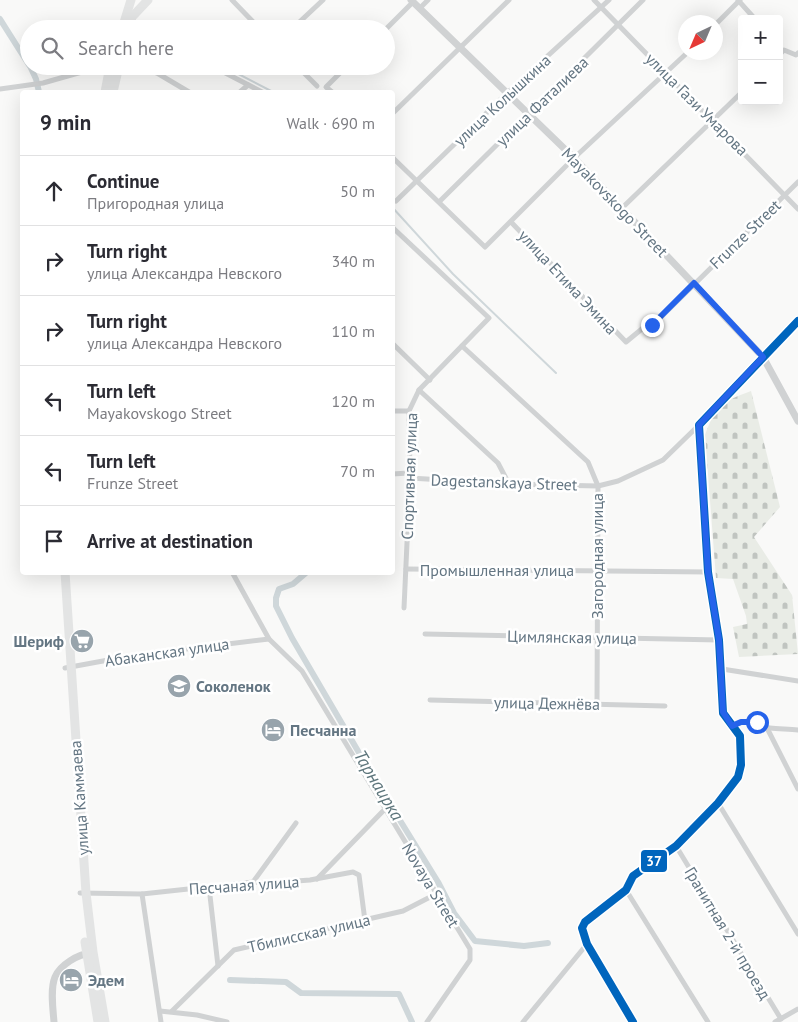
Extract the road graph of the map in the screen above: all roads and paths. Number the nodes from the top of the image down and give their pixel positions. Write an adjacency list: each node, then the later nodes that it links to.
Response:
1 (131, 0): 15 (main road)
2 (148, 0): 15 (main road)
3 (323, 0): 20 (street)
4 (428, 0): 13 (street)
5 (509, 0): 23 (street)
6 (594, 0): 12 (street, улица Гази Умарова)
7 (609, 0): 12 (street, улица Колышкина)
8 (644, 0): 22 (street, улица Фаталиева)
9 (739, 0): 14 (street); 16 (street)
10 (236, 1): 19 (street)
11 (412, 1): 13 (street, Mayakovskogo Street); 21 (street)
12 (602, 7): 22 (street, улица Гази Умарова); 44 (street, улица Колышкина)
13 (420, 8): 23 (street, Mayakovskogo Street)
14 (752, 15)
15 (129, 16): 17 (main road); 18 (main road)
16 (723, 17)
17 (127, 20)
18 (129, 20)
19 (252, 20)
20 (302, 20)
21 (394, 20)
22 (619, 26): 27 (street, улица Гази Умарова); 47 (street, улица Фаталиева)
23 (460, 47): 44 (street, Mayakovskogo Street); 46 (street)
24 (784, 50): 25 (street)
25 (798, 53)
26 (680, 60): 27 (street)
27 (667, 73): 48 (street, улица Гази Умарова); 49 (street)
28 (71, 75): 37 (street)
29 (108, 75): 38 (main road)
30 (117, 75): 39 (main road)
31 (160, 75): 40 (street)
32 (229, 75): 35 (street)
33 (306, 75): 36 (street)
34 (338, 75): 43 (street)
35 (248, 85): 41 (street); 42 (street)
36 (317, 86)
37 (0, 89)
38 (105, 90)
39 (113, 90)
40 (186, 90)
41 (242, 90)
42 (258, 90)
43 (330, 90)
44 (507, 93): 47 (street, Mayakovskogo Street); 51 (street, улица Колышкина)
45 (738, 96): 48 (street)
46 (395, 111)
47 (527, 113): 49 (street, Mayakovskogo Street); 55 (street, улица Фаталиева)
48 (714, 120): 53 (street, улица Гази Умарова); 56 (street)
49 (574, 158): 56 (street, Mayakovskogo Street); 58 (street)
50 (395, 160): 51 (street)
51 (418, 181): 54 (street, улица Колышкина); 55 (street)
52 (798, 182): 53 (street, Frunze Street)
53 (785, 195): 57 (street, улица Гази Умарова); 60 (street, Frunze Street)
54 (396, 201)
55 (440, 201): 58 (street)
56 (622, 208): 60 (street, Mayakovskogo Street)
57 (798, 209)
58 (511, 222): 62 (street, улица Етима Эмина)
59 (395, 229): 64 (street, Спортивная улица)
60 (694, 283): 62 (street, Frunze Street); 65 (street, Mayakovskogo Street)
61 (798, 321): 65 (street, Dagestanskaya Street)
62 (624, 342)
63 (395, 345): 66 (street)
64 (462, 346): 66 (street, Спортивная улица); 75 (street, Загородная улица)
65 (763, 357): 70 (street, Mayakovskogo Street); 71 (street, Dagestanskaya Street)
66 (430, 380): 67 (street, Спортивная улица)
67 (419, 390): 69 (street, Спортивная улица); 74 (street)
68 (395, 411): 69 (street)
69 (409, 411): 73 (street, Спортивная улица)
70 (798, 421)
71 (699, 425): 75 (street, Dagestanskaya Street); 78 (street)
72 (395, 474): 73 (street, Dagestanskaya Street)
73 (409, 476): 74 (street, Dagestanskaya Street); 76 (street, Спортивная улица)
74 (509, 484): 75 (street, Dagestanskaya Street)
75 (598, 486): 77 (street, Загородная улица)
76 (406, 569): 77 (street, Промышленная улица); 82 (street, Спортивная улица)
77 (597, 571): 78 (street, Промышленная улица); 84 (street, Загородная улица)
78 (708, 572): 86 (street)
79 (59, 575): 87 (main road, улица Каммаева)
80 (64, 575): 87 (main road, улица Каммаева)
81 (234, 575): 85 (street, Novaya Street)
82 (404, 608)
83 (425, 634): 84 (street, Цимлянская улица)
84 (597, 637): 86 (street, Цимлянская улица); 91 (street, Загородная улица)
85 (269, 639): 87 (street, Абаканская улица); 98 (street, Novaya Street)
86 (719, 640): 88 (street)
87 (67, 667): 105 (main road, улица Каммаева)
88 (722, 669): 89 (street); 93 (street)
89 (798, 681)
90 (430, 700): 91 (street, улица Дежнёва)
91 (597, 703): 92 (street, улица Дежнёва)
92 (665, 706)
93 (732, 726): 94 (street); 97 (street)
94 (768, 728): 95 (street); 96 (street)
95 (798, 730)
96 (798, 789)
97 (718, 803): 100 (street); 109 (street)
98 (384, 809): 101 (street); 107 (street, Novaya Street)
99 (296, 822): 102 (street)
100 (676, 846): 104 (street); 117 (street, Гранитная 2-й проезд)
101 (317, 879): 102 (street, Песчаная улица); 108 (street, Песчаная улица)
102 (253, 882): 103 (street, Песчаная улица)
103 (209, 887): 106 (street, Песчаная улица); 112 (street)
104 (626, 890): 110 (street); 127 (street)
105 (83, 893): 106 (street, Песчаная улица); 111 (main road, улица Каммаева)
106 (142, 894): 114 (street)
107 (436, 894): 108 (street, Тбилисская улица); 124 (street, Novaya Street)
108 (365, 921): 112 (street, Тбилисская улица)
109 (798, 934)
110 (587, 944): 125 (street); 126 (street)
111 (89, 953): 118 (street); 119 (main road, улица Каммаева); 120 (main road, улица Каммаева)
112 (218, 966): 115 (street, Тбилисская улица)
113 (798, 1009): 117 (street)
114 (160, 1011): 115 (street); 121 (street)
115 (172, 1011): 116 (street)
116 (197, 1015): 122 (street); 123 (street)
117 (778, 1020)
118 (54, 1022)
119 (98, 1022)
120 (105, 1022)
121 (161, 1022)
122 (197, 1022)
123 (227, 1022)
124 (428, 1022)
125 (523, 1022)
126 (633, 1022)
127 (708, 1022)

